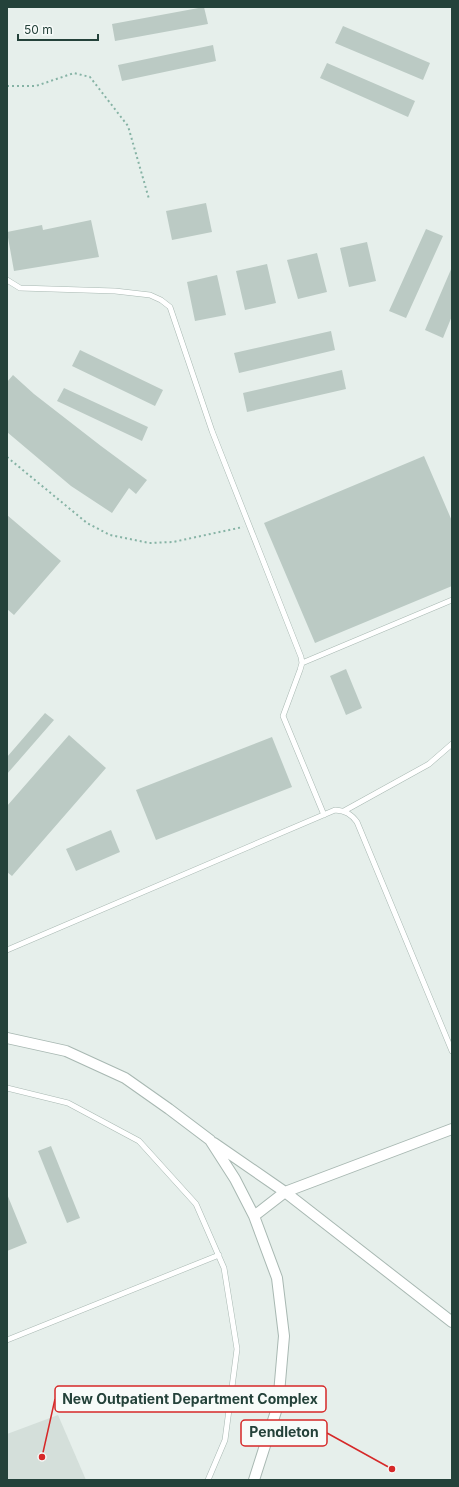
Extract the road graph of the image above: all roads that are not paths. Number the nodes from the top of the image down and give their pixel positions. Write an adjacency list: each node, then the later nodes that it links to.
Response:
1 (7, 280): 3 (lane)
2 (452, 600): 3 (lane)
3 (302, 663): 6 (lane)
4 (452, 744): 5 (lane)
5 (344, 811): 6 (lane); 9 (lane)
6 (324, 815): 7 (lane)
7 (7, 950)
8 (7, 1038): 12 (street)
9 (452, 1052)
10 (7, 1088): 15 (lane)
11 (452, 1129): 13 (street)
12 (210, 1140): 13 (street); 14 (street)
13 (285, 1192): 14 (street); 16 (street)
14 (254, 1216): 19 (street)
15 (218, 1255): 17 (lane); 18 (lane)
16 (452, 1322)
17 (7, 1340)
18 (208, 1480)
19 (254, 1480)

